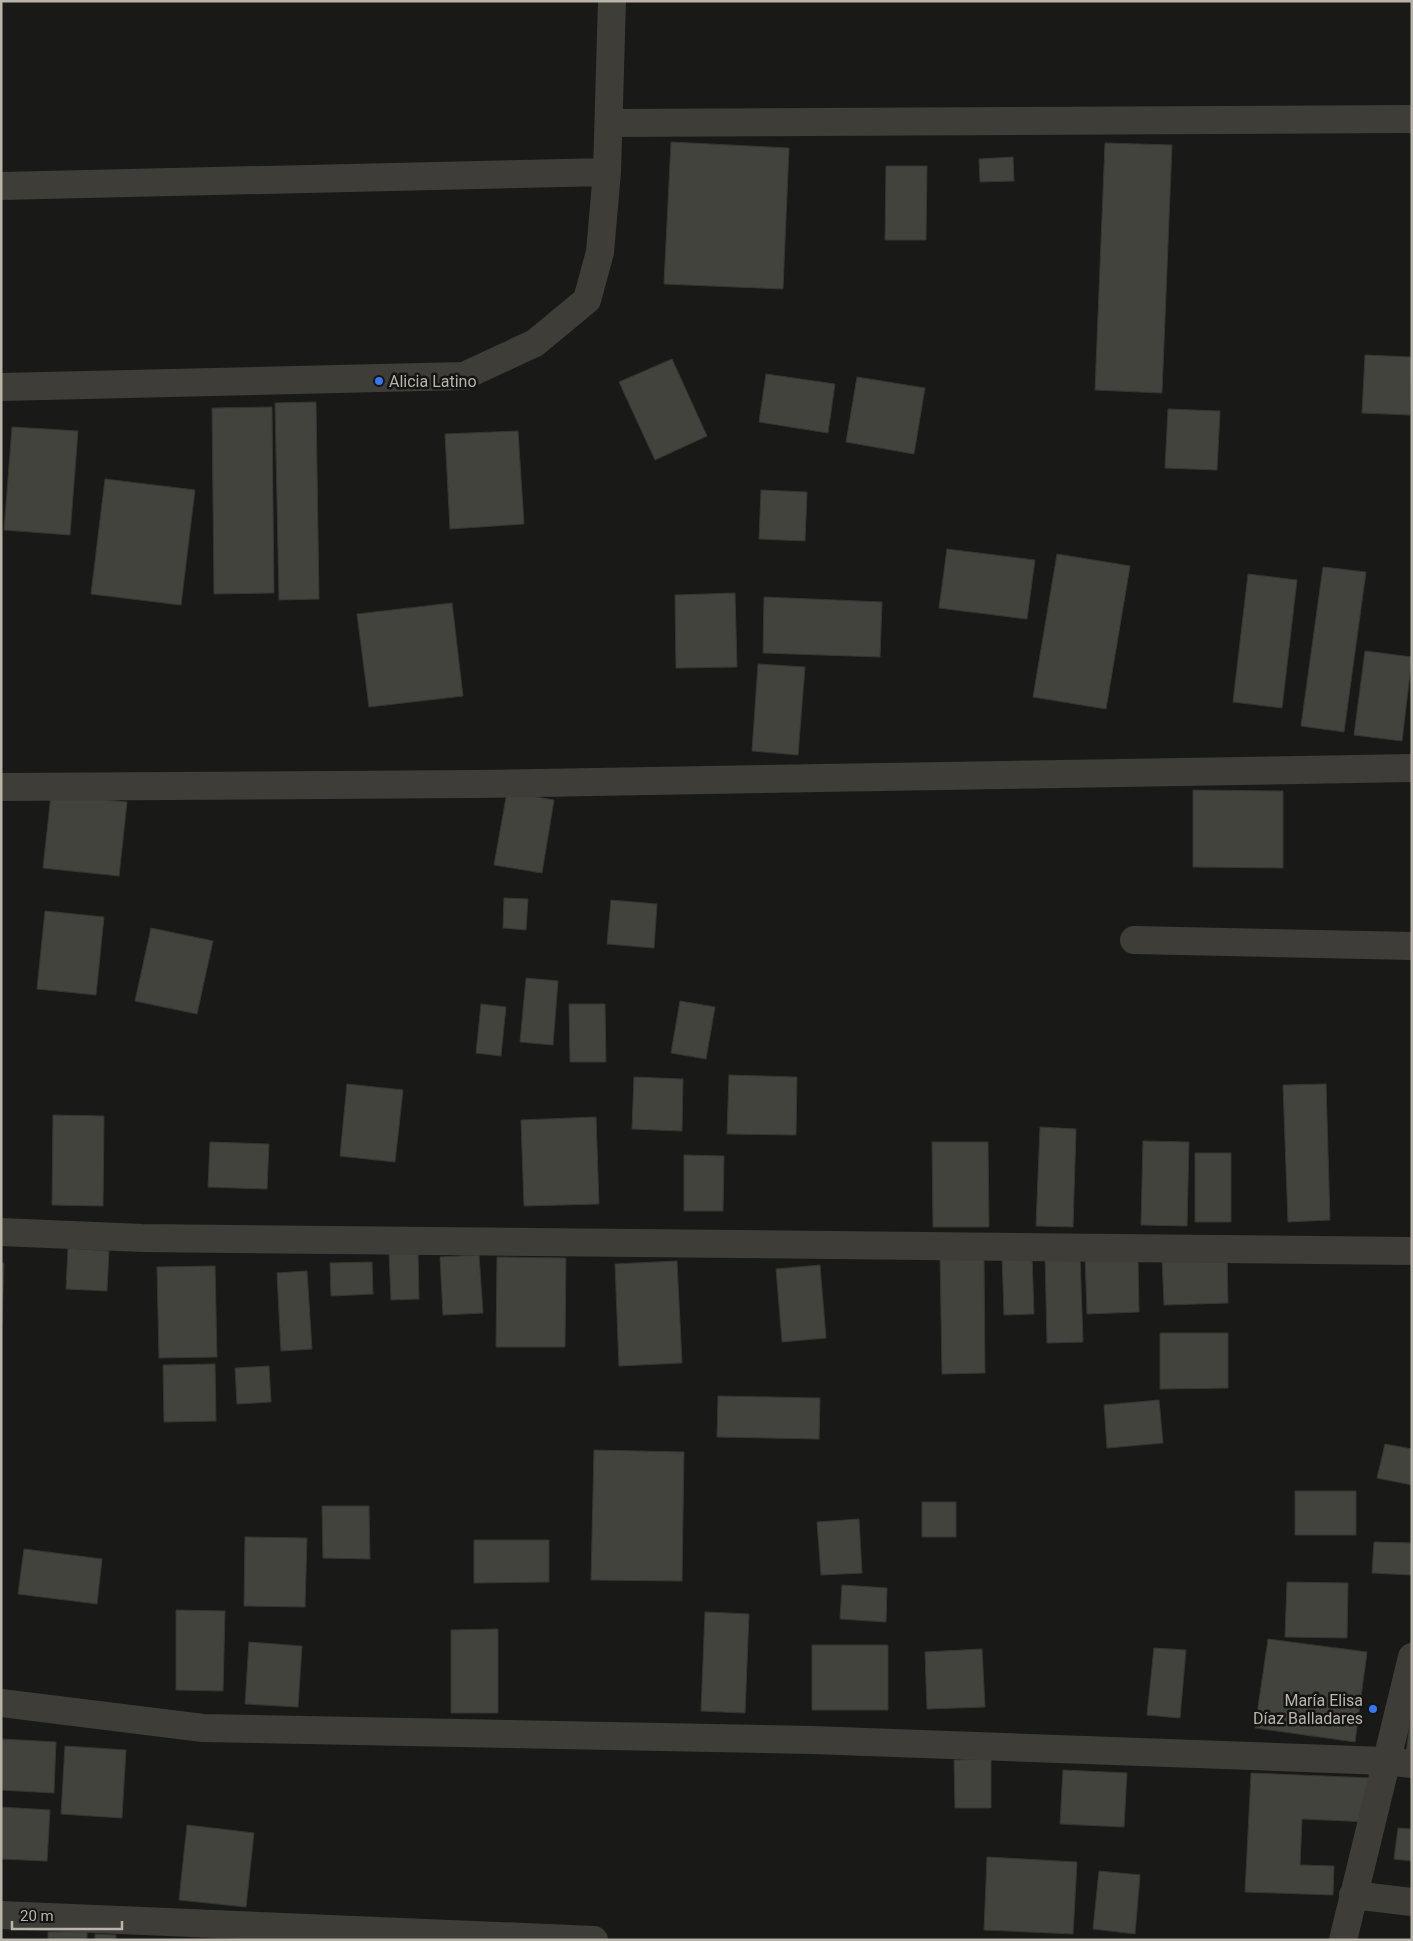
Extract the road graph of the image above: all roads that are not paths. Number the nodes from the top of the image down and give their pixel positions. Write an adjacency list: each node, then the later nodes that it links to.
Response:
1 (612, 1): 3 (street)
2 (1412, 119): 3 (street)
3 (609, 123): 4 (street)
4 (607, 172): 5 (street); 6 (street)
5 (1, 186)
6 (1, 387)
7 (1412, 768): 8 (street)
8 (1, 787)
9 (1134, 940): 10 (street)
10 (1412, 946)
11 (1, 1232): 12 (street)
12 (1412, 1251)
13 (1412, 1656): 15 (street)
14 (1, 1703): 15 (street)
15 (1385, 1761): 16 (street); 17 (street)
16 (1412, 1764)
17 (1353, 1895): 18 (street); 21 (street)
18 (1412, 1902)
19 (1, 1915): 20 (street)
20 (594, 1940)
21 (1343, 1940)

